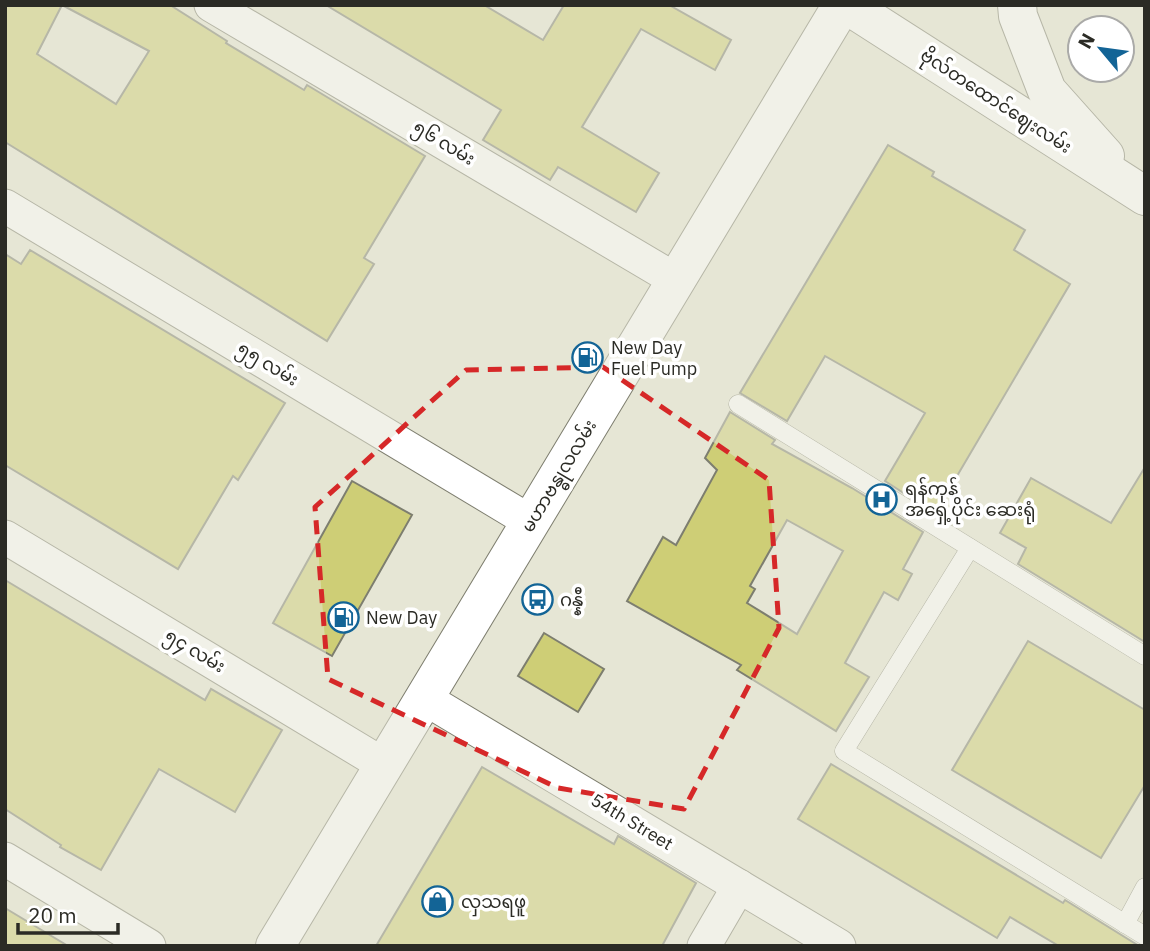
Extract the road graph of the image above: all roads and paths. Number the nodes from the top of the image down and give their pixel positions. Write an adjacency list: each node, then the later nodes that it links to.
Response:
1 (211, 5): 6 (street, ၅၆ လမ်း)
2 (844, 5): 4 (main road, ဗိုလ်တထောင်ဈေးလမ်း); 6 (main road, မဟာဗန္ဓုလလမ်း)
3 (1017, 5): 4 (main road)
4 (1140, 194)
5 (5, 206): 8 (street, ၅၅ လမ်း)
6 (676, 280): 8 (main road, မဟာဗန္ဓုလလမ်း)
7 (738, 404): 10 (lane)
8 (531, 522): 12 (main road, မဟာဗန္ဓုလလမ်း)
9 (5, 537): 13 (street, ၅၄ လမ်း)
10 (970, 548): 11 (lane); 17 (lane)
11 (1145, 656)
12 (424, 698): 13 (main road, မဟာဗန္ဓုလလမ်း); 15 (street, 54th Street)
13 (384, 765): 20 (main road, မဟာဗန္ဓုလလမ်း)
14 (5, 859): 19 (street)
15 (739, 886): 21 (street); 22 (street, 54th Street)
16 (1145, 887): 17 (lane)
17 (1125, 924): 18 (lane)
18 (1145, 936)
19 (149, 946)
20 (275, 946)
21 (704, 946)
22 (839, 946)

